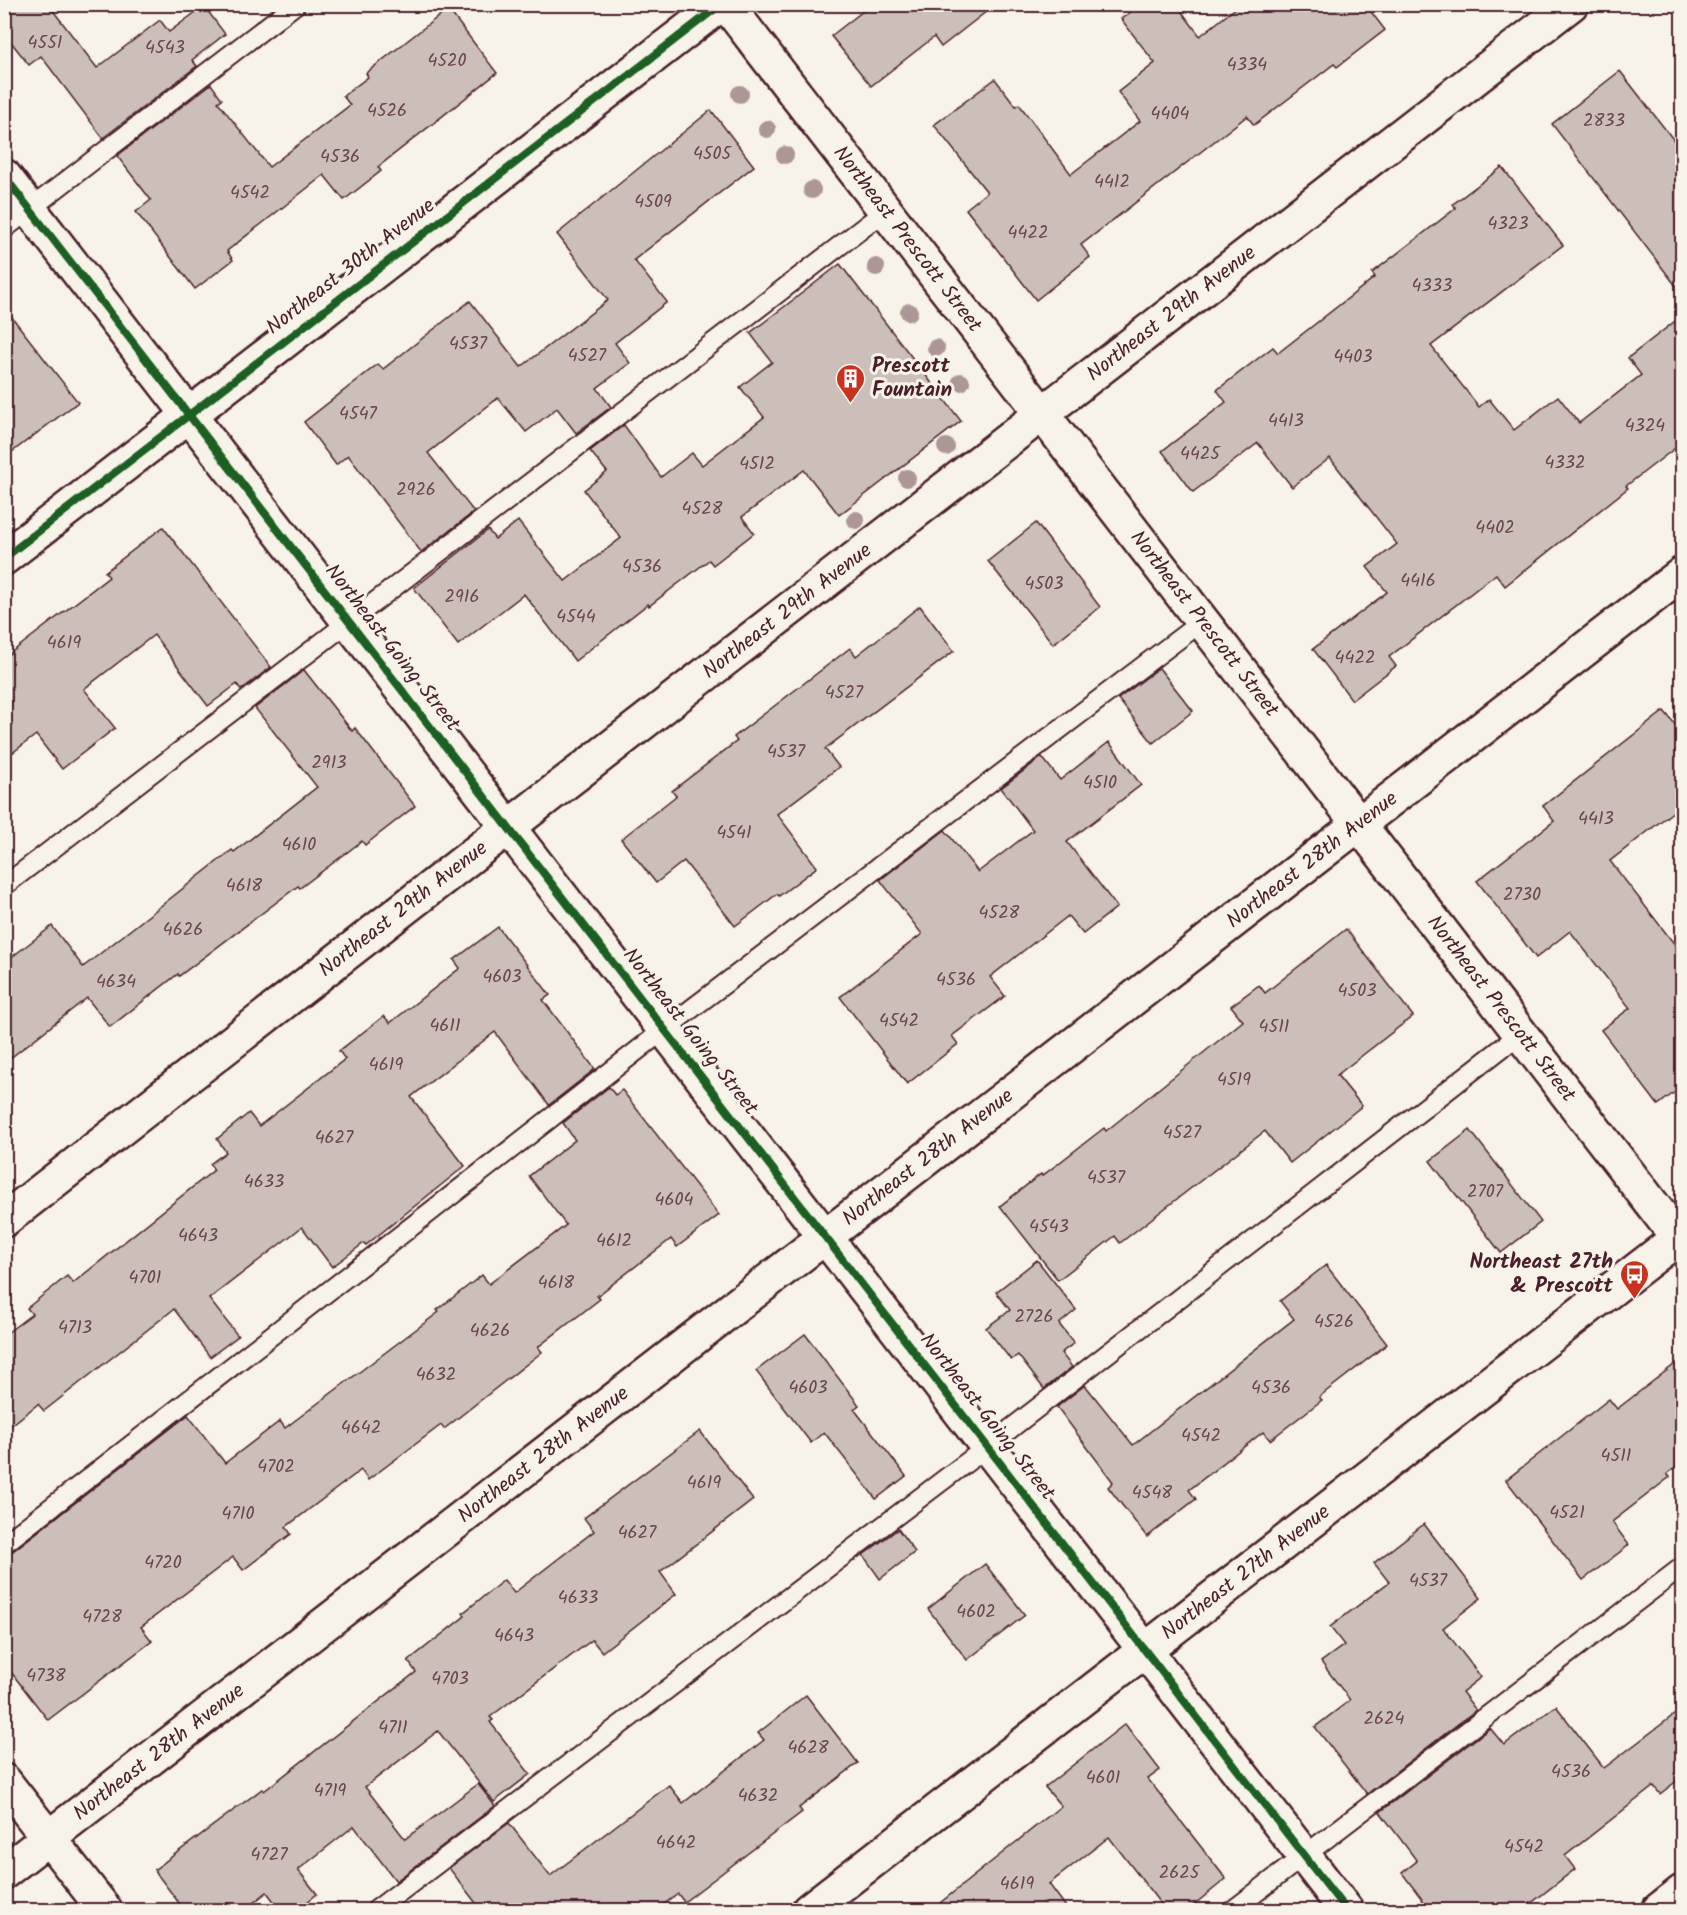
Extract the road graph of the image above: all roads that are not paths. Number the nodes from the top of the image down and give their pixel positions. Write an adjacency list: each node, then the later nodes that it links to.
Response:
1 (296, 4): 7 (lane)
2 (721, 4): 8 (street, Northeast 30th Avenue)
3 (726, 4): 6 (street, Northeast Prescott Street)
4 (1571, 4): 9 (street, Northeast 29th Avenue)
5 (4, 176): 7 (street, Northeast Going Street)
6 (885, 211): 9 (street, Northeast Prescott Street); 12 (lane)
7 (17, 219): 8 (street, Northeast Going Street)
8 (189, 414): 10 (street, Northeast 30th Avenue); 12 (street, Northeast Going Street)
9 (1041, 414): 13 (street, Northeast Prescott Street); 15 (street, Northeast 29th Avenue)
10 (4, 558)
11 (1683, 574): 14 (street, Northeast 28th Avenue)
12 (348, 621): 15 (street, Northeast Going Street); 16 (lane)
13 (1201, 622): 14 (street, Northeast Prescott Street); 17 (lane)
14 (1359, 826): 18 (street, Northeast Prescott Street); 20 (street, Northeast 28th Avenue)
15 (509, 827): 17 (street, Northeast Going Street); 19 (street, Northeast 29th Avenue)
16 (4, 886)
17 (665, 1029): 20 (street, Northeast Going Street); 23 (lane)
18 (1520, 1034): 21 (street, Northeast Prescott Street); 22 (lane)
19 (4, 1221)
20 (825, 1237): 22 (street, Northeast Going Street); 27 (street, Northeast 28th Avenue)
21 (1681, 1239): 25 (street, Northeast 27th Avenue)
22 (987, 1447): 25 (street, Northeast Going Street); 32 (lane)
23 (4, 1544)
24 (1683, 1567): 28 (lane)
25 (1145, 1651): 28 (street, Northeast Going Street); 33 (street, Northeast 27th Avenue)
26 (4, 1781): 27 (street)
27 (49, 1838): 29 (street, Northeast 28th Avenue); 31 (street)
28 (1304, 1856): 34 (lane); 35 (street, Northeast Going Street)
29 (4, 1872)
30 (1683, 1892): 36 (street)
31 (105, 1911)
32 (376, 1911)
33 (809, 1911)
34 (1233, 1911)
35 (1346, 1911)
36 (1659, 1911)

